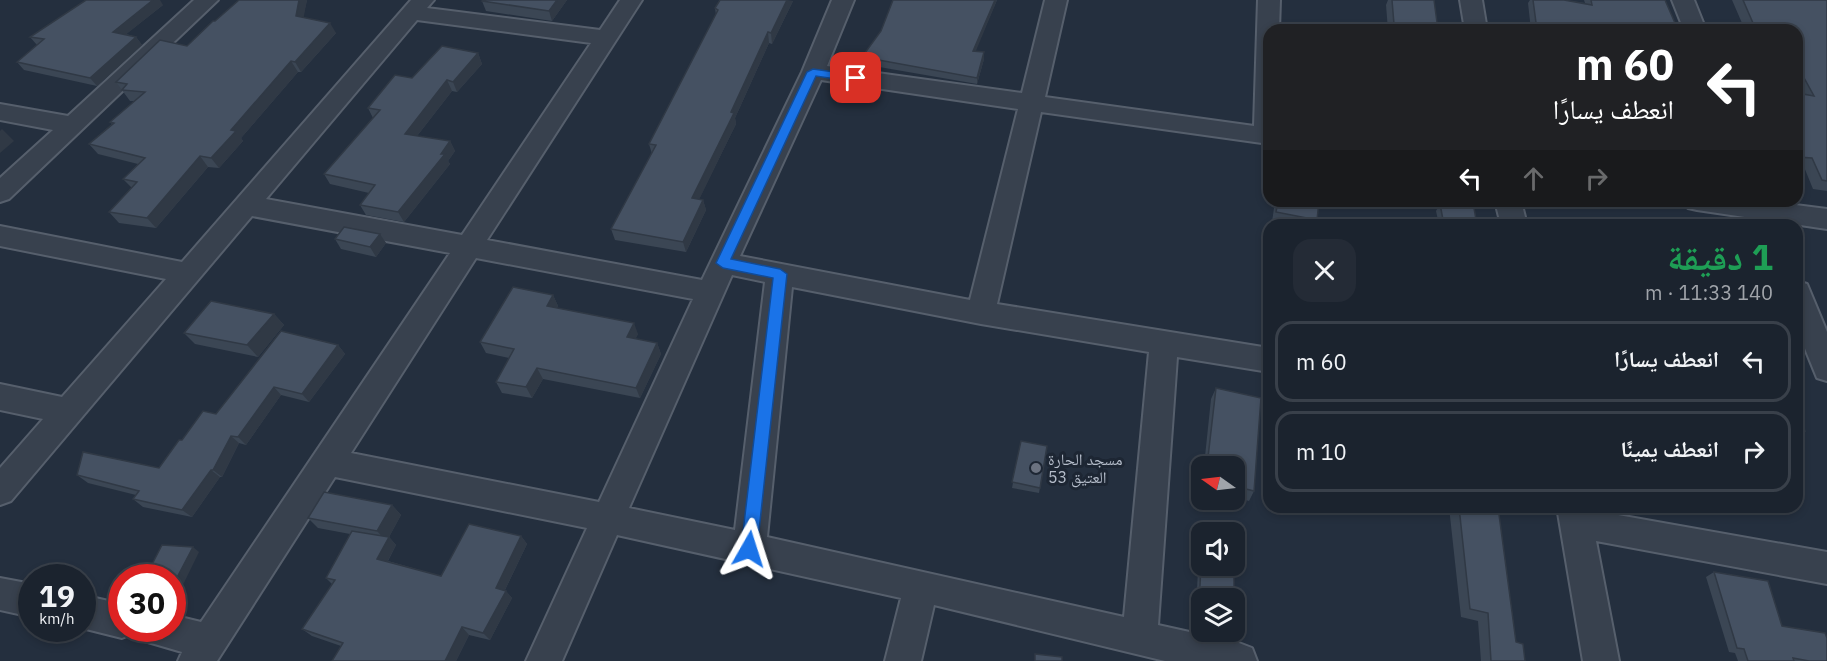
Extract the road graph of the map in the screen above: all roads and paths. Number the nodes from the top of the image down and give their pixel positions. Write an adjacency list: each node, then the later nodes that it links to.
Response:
1 (207, 0): 16 (street)
2 (631, 0): 12 (street)
3 (843, 0): 13 (street)
4 (1056, 0): 14 (street)
5 (1269, 0): 9 (street)
6 (1471, 0): 10 (street)
7 (1683, 0): 11 (street)
8 (417, 7): 12 (street); 19 (street)
9 (1269, 24)
10 (1475, 24)
11 (1693, 24)
12 (604, 38): 24 (street)
13 (813, 72): 14 (street); 25 (street)
14 (1031, 103): 17 (street); 30 (street)
15 (0, 112): 16 (street)
16 (72, 125): 18 (street)
17 (1263, 135)
18 (0, 193)
19 (246, 206): 24 (street); 26 (street)
20 (1734, 207): 21 (street)
21 (1766, 212): 22 (street)
22 (1827, 219)
23 (0, 236): 26 (street)
24 (467, 247): 28 (street); 36 (street)
25 (723, 263): 27 (street); 28 (street)
26 (187, 273): 35 (street)
27 (780, 274): 30 (street); 40 (street)
28 (710, 292): 39 (street)
29 (1803, 307): 33 (street)
30 (981, 313): 31 (street)
31 (1164, 343): 32 (street); 45 (street)
32 (1263, 359)
33 (1827, 369)
34 (0, 397): 35 (street)
35 (68, 411): 37 (street)
36 (329, 462): 39 (street); 47 (street)
37 (0, 491)
38 (1574, 514): 41 (street); 51 (street)
39 (608, 518): 40 (street); 48 (street)
40 (749, 549): 42 (street)
41 (1827, 568)
42 (921, 586): 45 (street); 49 (street)
43 (0, 594): 44 (street)
44 (18, 598)
45 (1140, 638): 50 (street)
46 (183, 642): 47 (street)
47 (203, 651)
48 (544, 661)
49 (903, 661)
50 (1239, 661)
51 (1601, 661)

